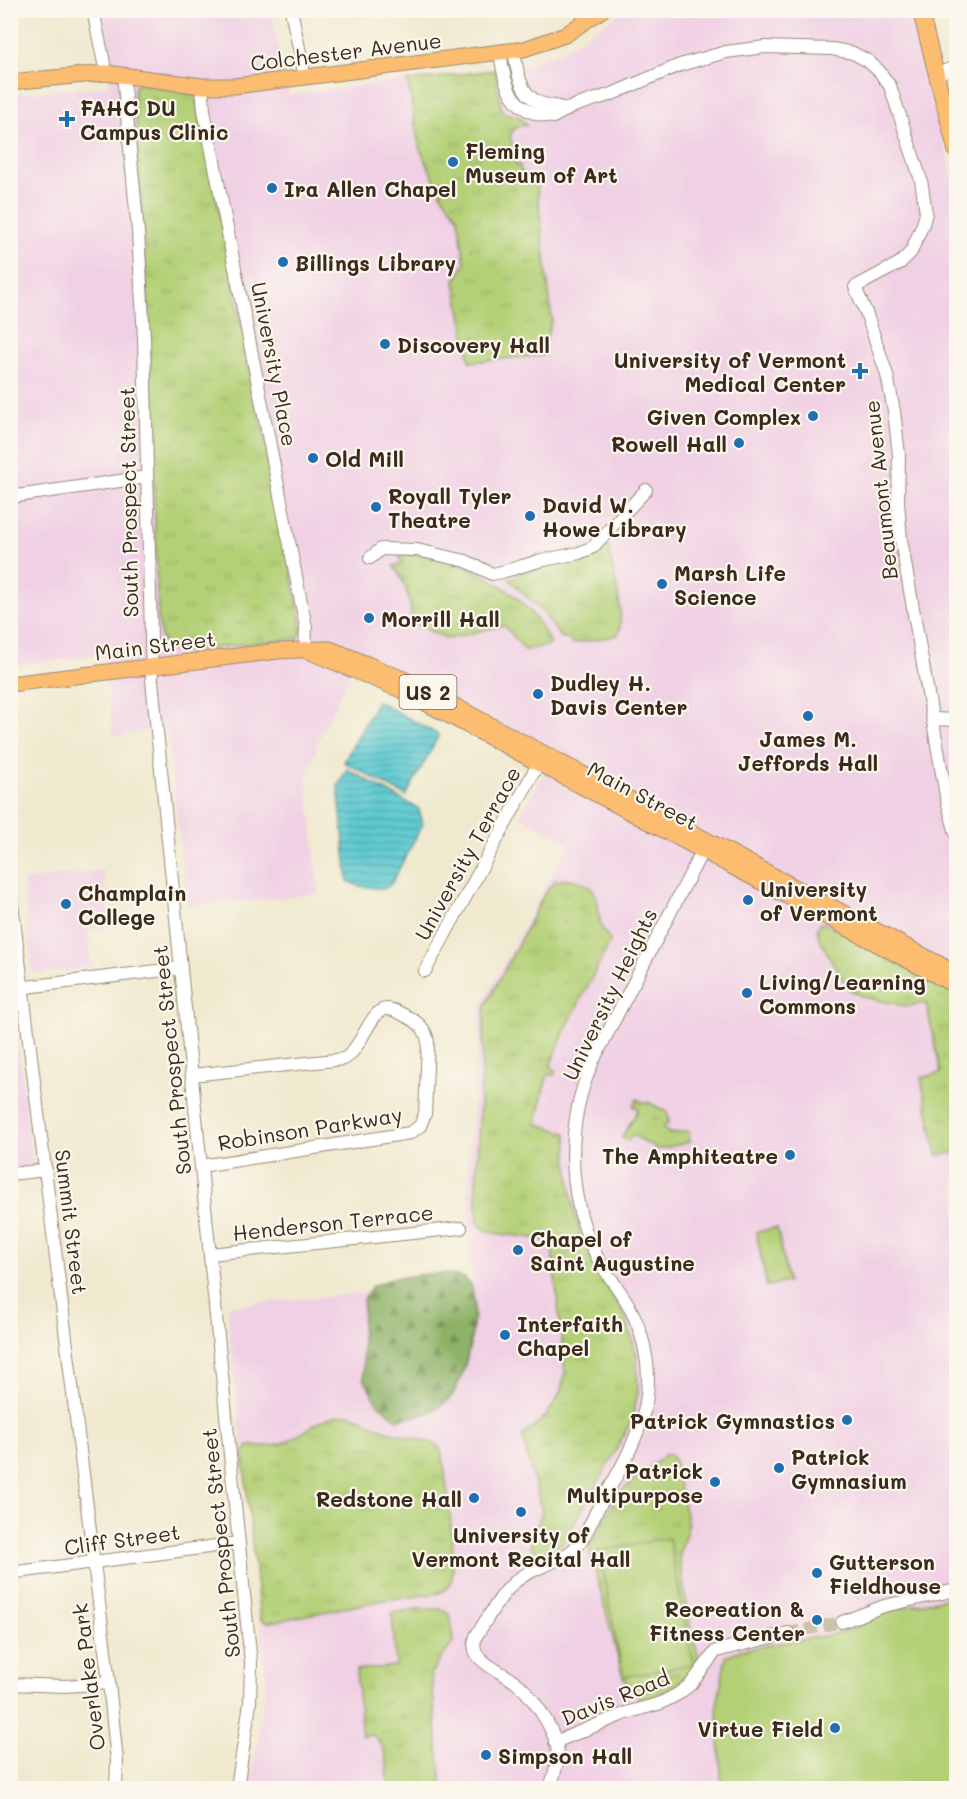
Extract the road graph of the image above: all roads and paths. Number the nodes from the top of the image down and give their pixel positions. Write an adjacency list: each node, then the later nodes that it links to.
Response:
1 (93, 10): 7 (street)
2 (291, 10): 10 (street)
3 (602, 10): 5 (main road, Colchester Avenue)
4 (920, 10): 8 (main road)
5 (507, 52): 10 (main road, Colchester Avenue); 21 (street, Beaumont Avenue)
6 (957, 67): 8 (street)
7 (106, 73): 9 (main road, Colchester Avenue); 11 (main road, Colchester Avenue)
8 (937, 74): 13 (main road)
9 (123, 75): 12 (main road, Colchester Avenue); 14 (street, South Prospect Street)
10 (305, 77): 12 (main road, Colchester Avenue)
11 (10, 82)
12 (202, 86): 18 (street, University Place)
13 (957, 151)
14 (147, 477): 16 (street); 19 (street, South Prospect Street)
15 (646, 490): 17 (street)
16 (10, 497)
17 (370, 558)
18 (305, 650): 19 (main road, Main Street / US 2); 23 (main road, Main Street / US 2)
19 (151, 666): 20 (main road, Main Street / US 2); 27 (street, South Prospect Street)
20 (10, 684)
21 (934, 719): 22 (street); 24 (street, Beaumont Avenue)
22 (957, 720)
23 (541, 758): 25 (main road, Main Street / US 2); 28 (street, University Terrace)
24 (957, 834)
25 (705, 846): 29 (main road, Main Street / US 2); 30 (main road, Main Street / US 2); 46 (street, University Heights)
26 (10, 888): 31 (street, Summit Street)
27 (181, 968): 31 (street); 32 (street, South Prospect Street)
28 (425, 971)
29 (957, 973)
30 (957, 986)
31 (17, 988): 34 (street, Summit Street)
32 (192, 1075): 33 (street, South Prospect Street); 33 (street, Robinson Parkway)
33 (201, 1166): 37 (street, South Prospect Street)
34 (46, 1170): 35 (street); 39 (street, Summit Street)
35 (10, 1174)
36 (461, 1228): 37 (street, Henderson Terrace)
37 (210, 1254): 38 (street, South Prospect Street)
38 (239, 1543): 39 (street, Cliff Street); 48 (street, South Prospect Street)
39 (94, 1562): 40 (street, Cliff Street); 44 (street, Overlake Park)
40 (10, 1573)
41 (957, 1590): 42 (street)
42 (842, 1622)
43 (788, 1633): 46 (street, Davis Road)
44 (109, 1683): 45 (street); 47 (street, Overlake Park)
45 (10, 1684)
46 (555, 1742): 49 (street, Davis Road)
47 (116, 1788)
48 (237, 1788)
49 (550, 1788)

